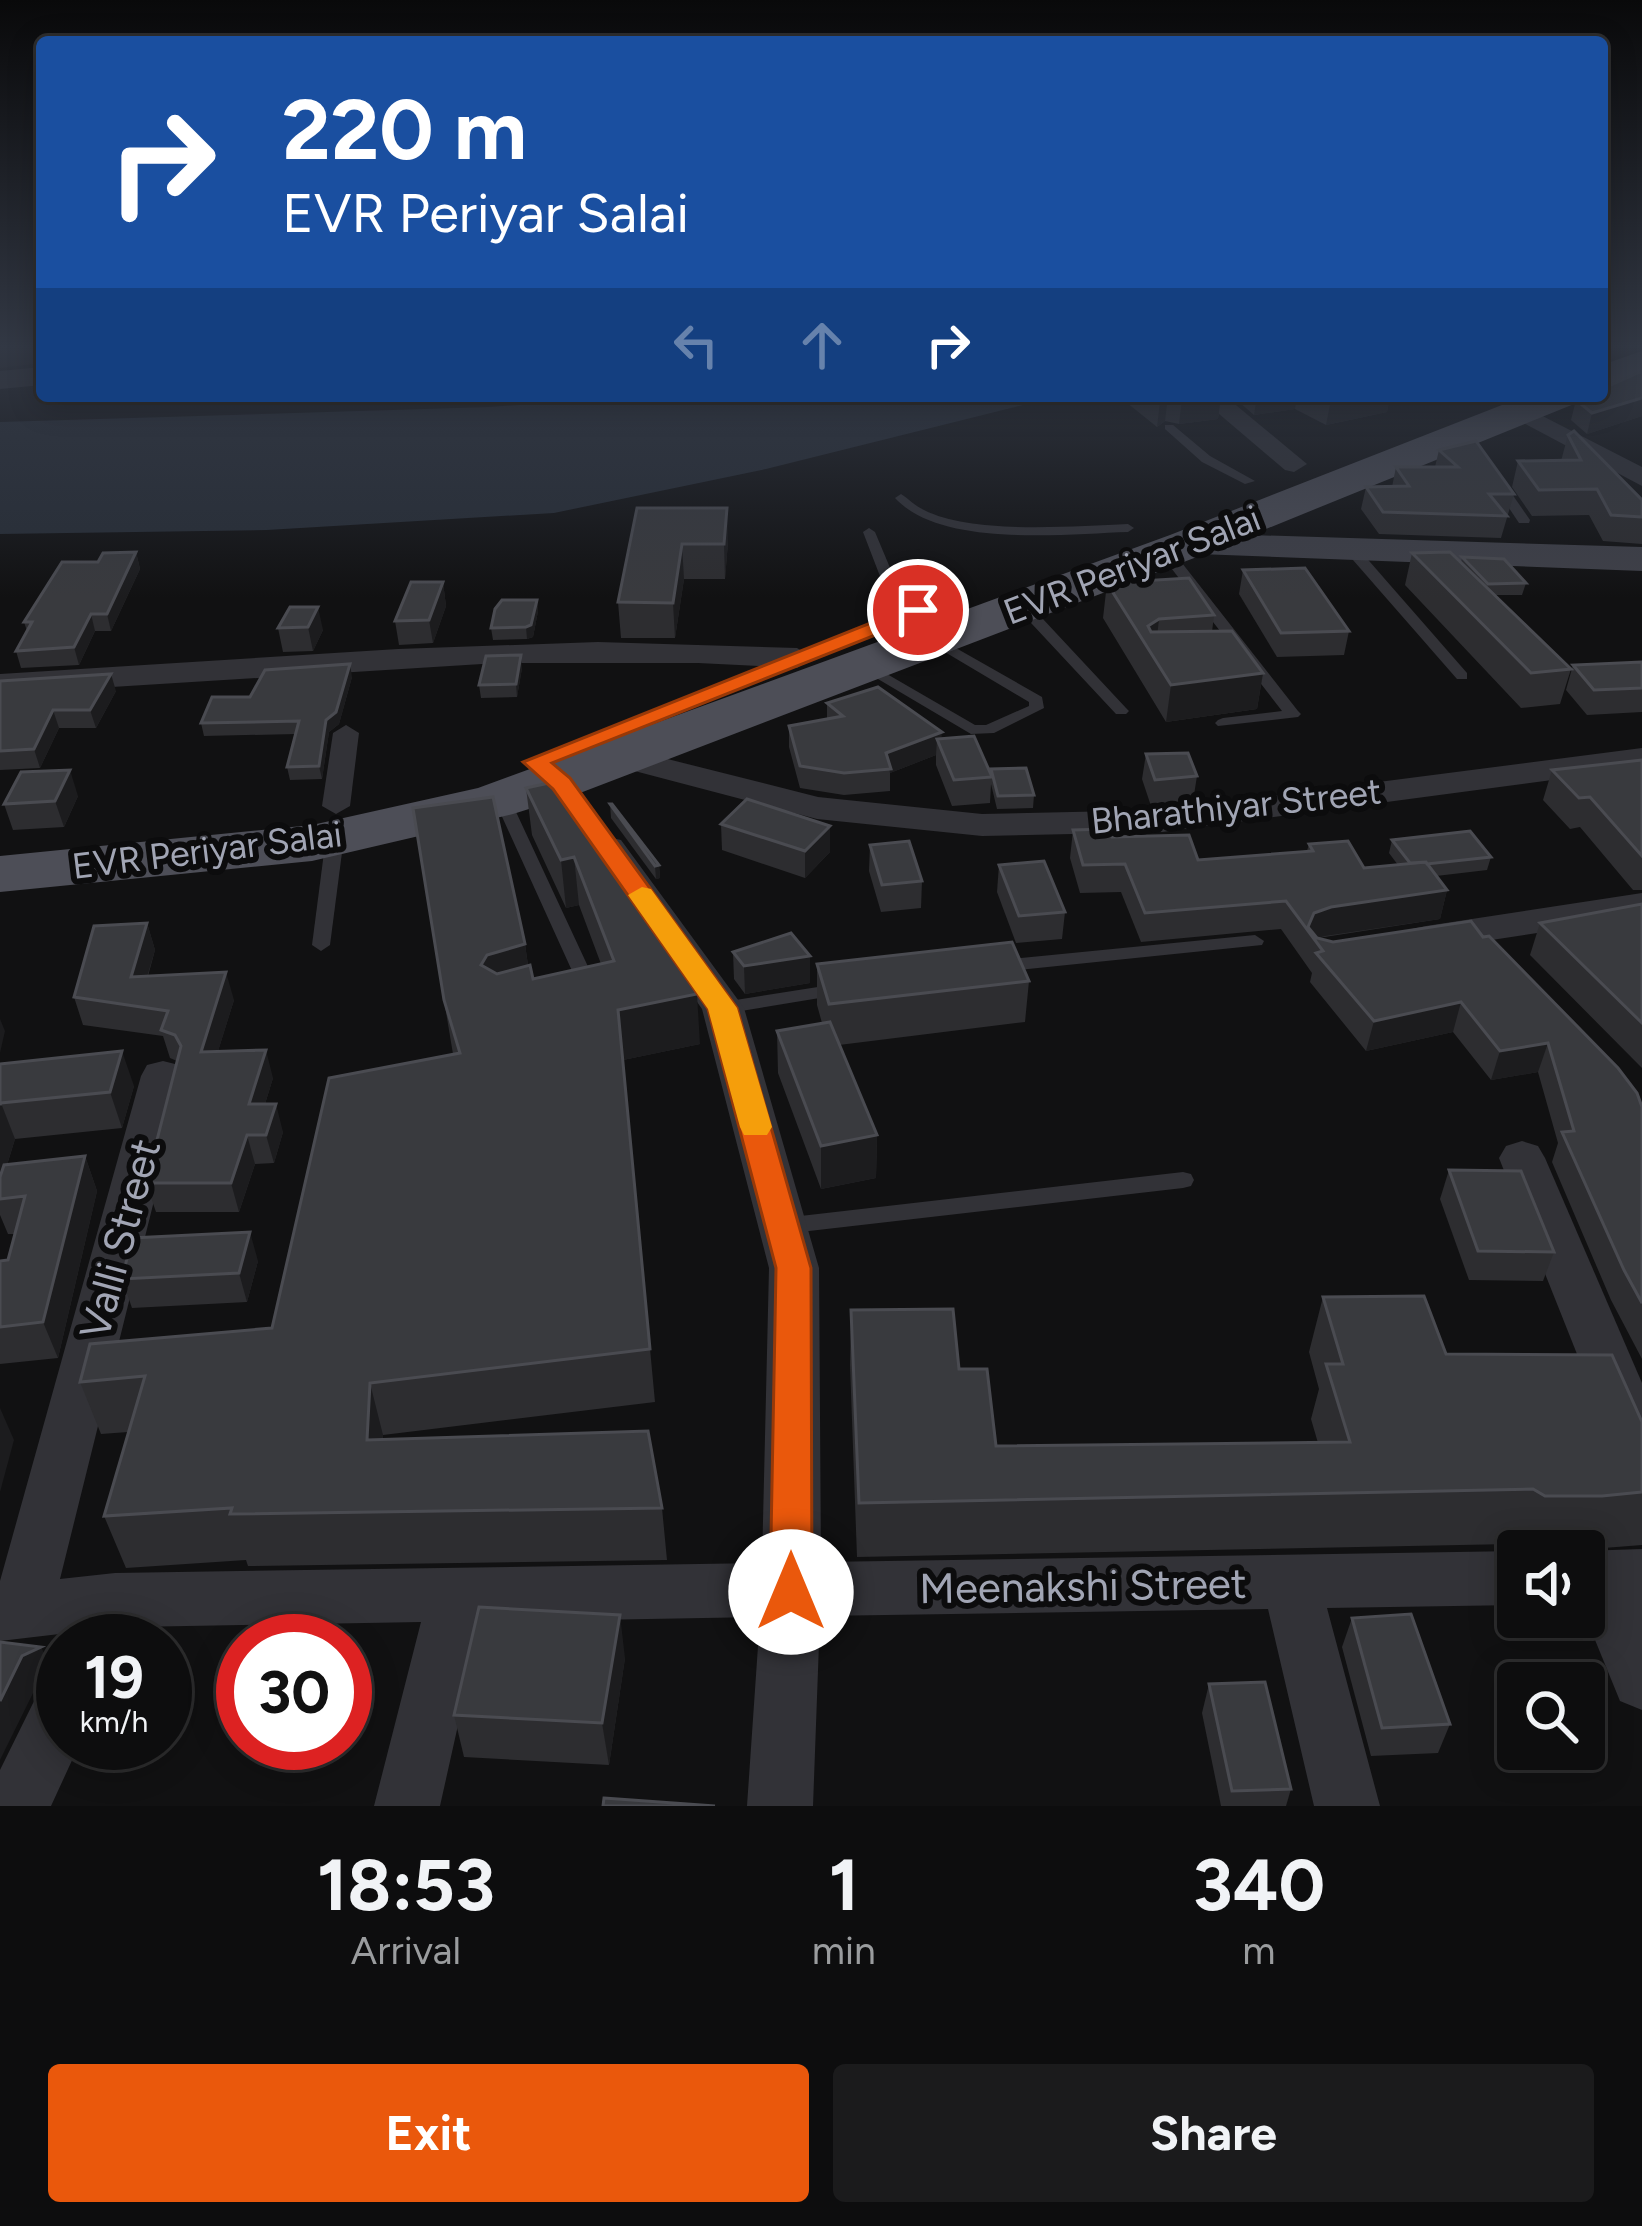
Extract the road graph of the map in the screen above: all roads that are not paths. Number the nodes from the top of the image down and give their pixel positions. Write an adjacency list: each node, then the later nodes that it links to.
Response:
1 (1172, 429): 5 (lane)
2 (1237, 429): 5 (street)
3 (1487, 431): 4 (main road, EVR Periyar Salai); 4 (main road); 6 (street); 8 (lane); 10 (main road, EVR Periyar Salai)
4 (1371, 435): 5 (main road, EVR Periyar Salai)
5 (1272, 472): 10 (main road, EVR Periyar Salai)
6 (1642, 478)
7 (901, 499): 10 (lane)
8 (1524, 520)
9 (869, 532): 14 (lane)
10 (1160, 542): 11 (main road); 13 (main road, EVR Periyar Salai); 14 (main road, EVR Periyar Salai); 15 (lane)
11 (1351, 549): 12 (main road); 19 (lane)
12 (1642, 559)
13 (1023, 606): 14 (main road, EVR Periyar Salai); 21 (lane)
14 (926, 625): 16 (main road, EVR Periyar Salai); 18 (main road, EVR Periyar Salai); 18 (lane)
15 (1250, 657): 17 (lane); 22 (lane)
16 (797, 658): 20 (street); 26 (main road, EVR Periyar Salai)
17 (1226, 658)
18 (862, 666): 24 (main road, EVR Periyar Salai)
19 (1462, 676)
20 (0, 684)
21 (1121, 711)
22 (1223, 723)
23 (346, 733): 27 (street)
24 (620, 757): 25 (street, Bharathiyar Street); 26 (main road, EVR Periyar Salai)
25 (1642, 758)
26 (532, 780): 27 (main road, EVR Periyar Salai); 38 (lane); 39 (street)
27 (335, 822): 28 (main road, EVR Periyar Salai); 29 (main road, EVR Periyar Salai); 34 (lane)
28 (0, 843)
29 (0, 874)
30 (1642, 905): 31 (street)
31 (1476, 930): 33 (street); 35 (street)
32 (1255, 941): 36 (lane)
33 (1390, 943)
34 (321, 945)
35 (1510, 964)
36 (971, 969)
37 (856, 987): 39 (lane)
38 (548, 1000)
39 (723, 1008): 43 (street)
40 (163, 1076): 50 (street, Valli Street)
41 (1522, 1158): 44 (street)
42 (1183, 1180): 43 (lane)
43 (783, 1226): 48 (street)
44 (1642, 1447)
45 (1608, 1576): 52 (street)
46 (1497, 1578): 47 (street, Meenakshi Street)
47 (1291, 1582): 48 (street, Meenakshi Street); 57 (street)
48 (791, 1592): 49 (street, Meenakshi Street); 56 (street)
49 (457, 1598): 51 (street, Meenakshi Street); 55 (street)
50 (11, 1612)
51 (192, 1615)
52 (1642, 1680)
53 (36, 1766): 54 (street)
54 (17, 1806)
55 (406, 1806)
56 (780, 1806)
57 (1347, 1806)

